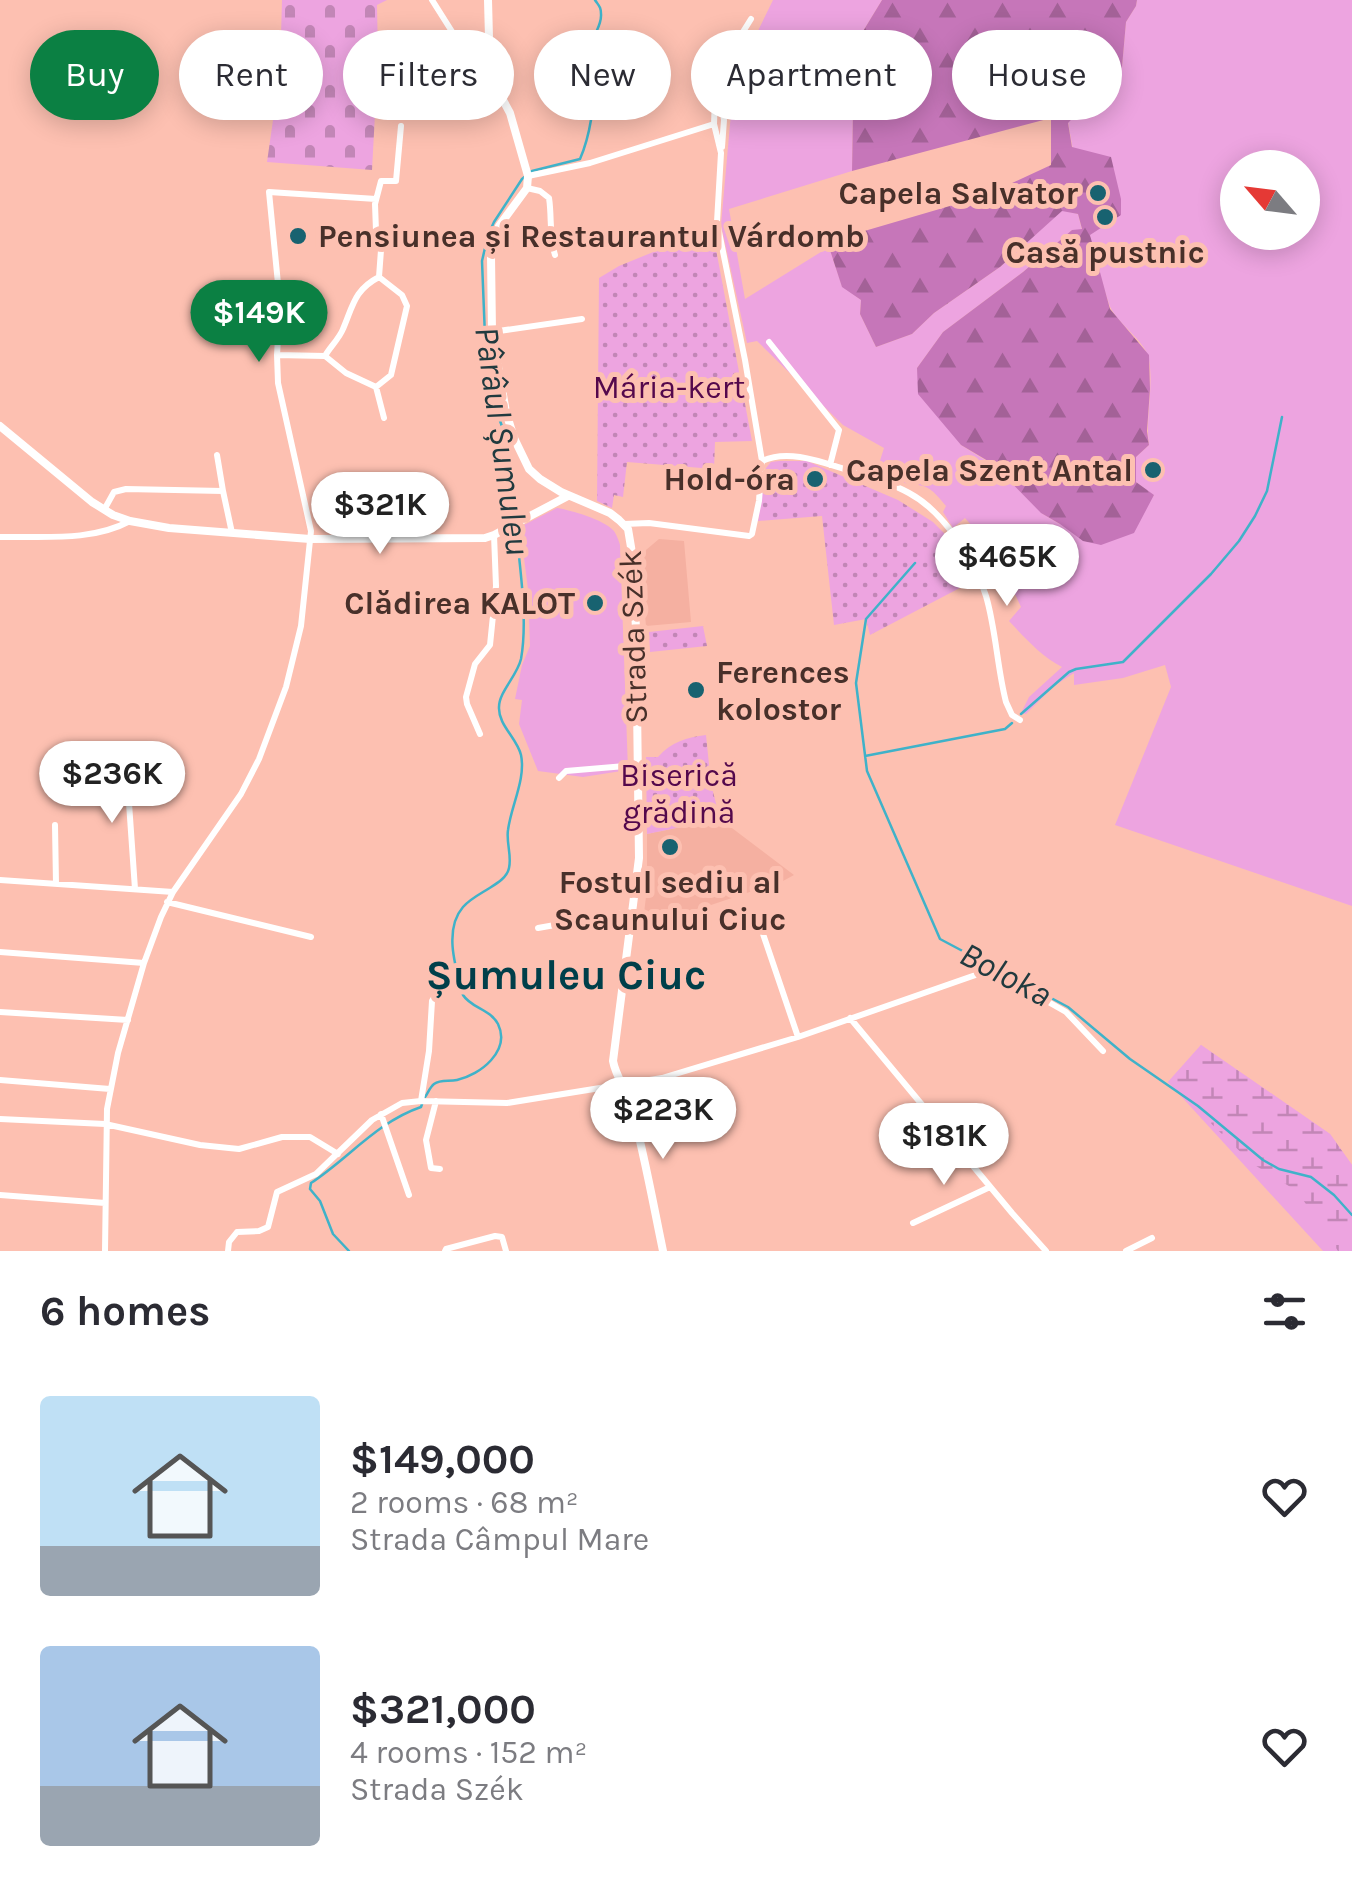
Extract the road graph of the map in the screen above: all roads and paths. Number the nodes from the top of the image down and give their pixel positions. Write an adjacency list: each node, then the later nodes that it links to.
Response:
1 (432, 0): 4 (street)
2 (488, 0): 5 (street)
3 (752, 19): 6 (street)
4 (451, 30)
5 (488, 30)
6 (745, 30)
7 (512, 120): 13 (street)
8 (714, 120): 10 (street)
9 (724, 120): 12 (street)
10 (714, 124): 12 (street); 13 (street)
11 (401, 126): 15 (street)
12 (721, 153): 27 (street)
13 (528, 174): 14 (street)
14 (527, 188): 16 (street); 19 (street, Strada Szék)
15 (376, 199): 17 (street); 21 (street)
16 (555, 255)
17 (379, 277): 22 (street); 23 (street)
18 (582, 319): 19 (street)
19 (492, 332): 30 (street, Strada Szék)
20 (769, 342): 28 (street)
21 (277, 355): 22 (street); 37 (street)
22 (325, 356): 23 (street)
23 (376, 387): 24 (street)
24 (384, 418)
25 (0, 426): 31 (street)
26 (218, 455): 29 (street)
27 (762, 461): 28 (street); 33 (street)
28 (830, 464): 38 (street)
29 (223, 491): 31 (street); 34 (street)
30 (568, 496): 33 (street, Strada Szék); 35 (street)
31 (104, 510): 32 (street)
32 (130, 522): 34 (street); 36 (street)
33 (624, 524): 41 (street, Strada Szék)
34 (232, 533): 37 (street)
35 (494, 535): 37 (street); 39 (street)
36 (0, 537)
37 (310, 539): 47 (street)
38 (1020, 720)
39 (480, 734)
40 (126, 760): 46 (street)
41 (637, 765): 42 (street, Strada Szék); 49 (street, Strada Szék)
42 (558, 778)
43 (55, 824): 45 (street)
44 (0, 880): 45 (street)
45 (56, 884): 46 (street)
46 (135, 889): 47 (street)
47 (173, 892): 48 (street)
48 (167, 902): 52 (street); 54 (street)
49 (634, 911): 50 (street); 62 (street, Strada Szék)
50 (538, 928)
51 (762, 931): 59 (street)
52 (311, 936)
53 (0, 952): 54 (street)
54 (144, 962): 58 (street)
55 (451, 972): 64 (street)
56 (0, 1012): 58 (street)
57 (850, 1018): 59 (street); 60 (street); 70 (street)
58 (128, 1020): 63 (street)
59 (798, 1037): 62 (street)
60 (1103, 1051)
61 (0, 1080): 63 (street)
62 (624, 1086): 65 (street); 83 (street, Strada Szék)
63 (110, 1090): 68 (street)
64 (421, 1101): 65 (street); 66 (street)
65 (436, 1102): 72 (street)
66 (381, 1114): 71 (street); 75 (street)
67 (0, 1119): 68 (street)
68 (105, 1124): 71 (street); 76 (street)
69 (1004, 1128): 70 (street)
70 (961, 1151): 73 (street)
71 (338, 1154): 80 (street)
72 (440, 1170)
73 (990, 1187): 77 (street); 84 (street)
74 (0, 1195): 76 (street)
75 (409, 1195)
76 (105, 1203): 79 (street)
77 (912, 1222)
78 (1152, 1238): 85 (street)
79 (105, 1251)
80 (228, 1251)
81 (445, 1251): 82 (street)
82 (506, 1251)
83 (663, 1251)
84 (1046, 1251)
85 (1126, 1251)

